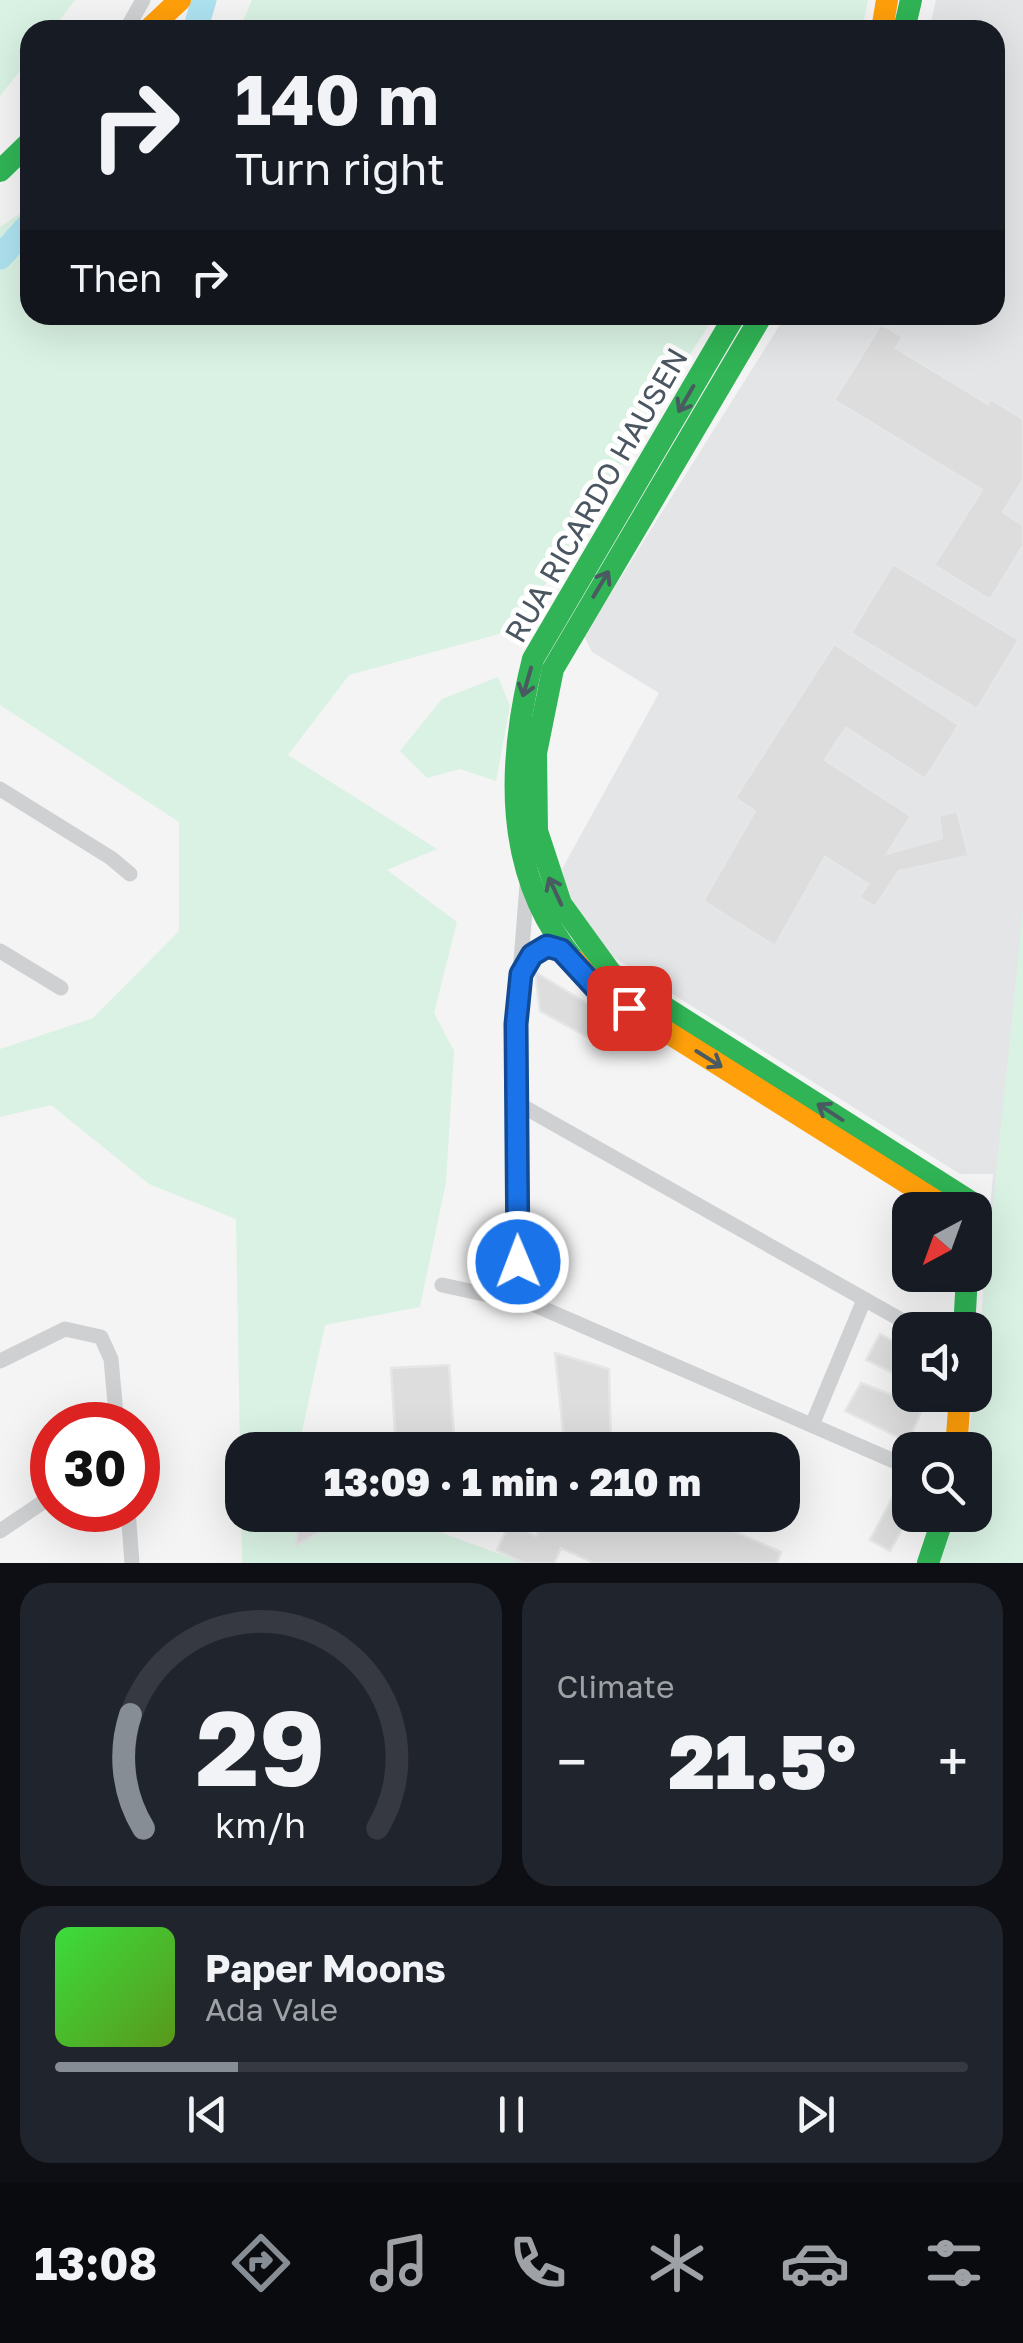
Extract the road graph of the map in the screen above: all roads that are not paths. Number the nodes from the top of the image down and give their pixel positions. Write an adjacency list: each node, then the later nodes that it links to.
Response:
1 (180, 0): 2 (street)
2 (159, 20)
3 (20, 152): 4 (street)
4 (0, 171)
5 (729, 325): 9 (street, RUA RICARDO HAUSEN, one-way to 9)
6 (756, 325): 16 (street, RUA RICARDO HAUSEN, one-way to 6)
7 (0, 789): 8 (street)
8 (130, 874)
9 (527, 879): 10 (street, RUA RICARDO HAUSEN); 12 (street)
10 (561, 950): 12 (street); 15 (street, RUA RICARDO HAUSEN, one-way to 15)
11 (0, 951): 13 (street)
12 (521, 974): 14 (street)
13 (61, 988)
14 (516, 1103): 18 (street); 19 (street)
15 (937, 1192)
16 (940, 1192)
17 (442, 1285): 19 (street)
18 (864, 1300): 20 (street); 23 (street)
19 (518, 1301): 23 (street)
20 (892, 1315)
21 (0, 1361): 22 (street)
22 (115, 1402)
23 (812, 1425): 24 (street)
24 (892, 1460)
25 (30, 1510): 26 (street)
26 (0, 1530)
27 (130, 1532): 29 (street)
28 (938, 1532): 30 (street)
29 (132, 1563)
30 (928, 1563)

